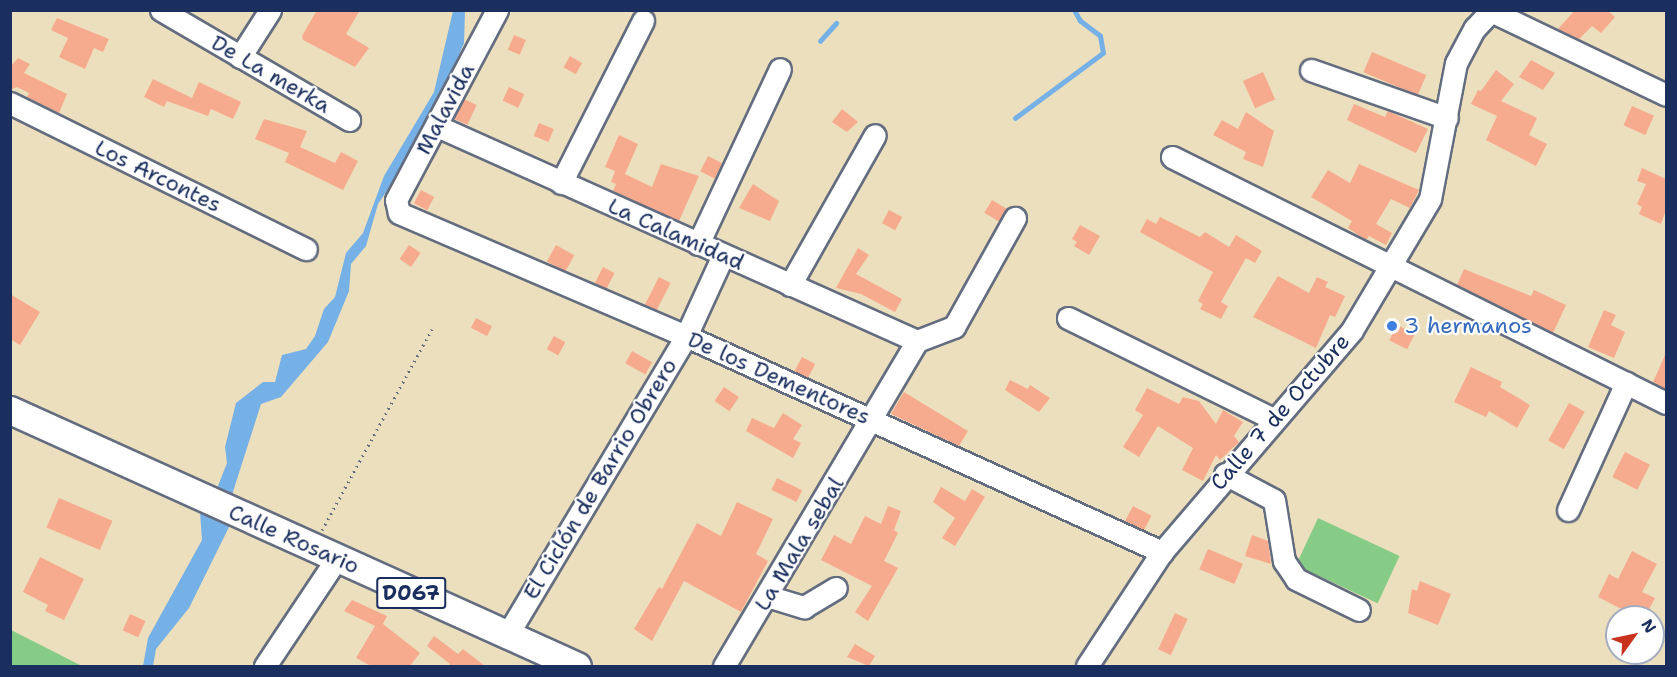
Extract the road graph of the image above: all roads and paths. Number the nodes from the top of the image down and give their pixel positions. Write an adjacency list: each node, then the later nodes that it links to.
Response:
1 (161, 10): 6 (street, De La merka)
2 (270, 10): 6 (street)
3 (497, 10): 13 (street, Malavida)
4 (1492, 11): 9 (street); 11 (street, Calle 7 de Octubre)
5 (644, 21): 16 (street)
6 (240, 57): 12 (street, De La merka)
7 (780, 69): 19 (street)
8 (1311, 70): 11 (street)
9 (1666, 95)
10 (10, 104): 20 (street, Los Arcontes)
11 (1447, 118): 22 (street, Calle 7 de Octubre)
12 (349, 120)
13 (437, 126): 16 (street, La Calamidad); 17 (street, Malavida)
14 (875, 135): 23 (street)
15 (1172, 157): 22 (street)
16 (561, 183): 19 (street, La Calamidad)
17 (395, 207): 26 (street, De los Dementores)
18 (1015, 218): 27 (street)
19 (698, 244): 21 (street, La Calamidad)
20 (306, 249)
21 (723, 255): 23 (street, La Calamidad); 26 (street, El Ciclón de Barrio Obrero)
22 (1388, 265): 28 (street); 31 (street, Calle 7 de Octubre)
23 (790, 285): 27 (street, La Calamidad)
24 (1068, 318): 31 (street)
25 (432, 329): 35 (path)
26 (686, 336): 32 (street, De los Dementores); 41 (street, El Ciclón de Barrio Obrero)
27 (917, 341): 32 (street, La Mala sebal)
28 (1626, 383): 29 (street); 34 (street)
29 (1666, 403)
30 (10, 411): 37 (main road, Calle Rosario / D067)
31 (1273, 419): 33 (street, Calle 7 de Octubre)
32 (873, 420): 36 (street, De los Dementores); 39 (street, La Mala sebal)
33 (1225, 474): 36 (street, Calle 7 de Octubre); 40 (street)
34 (1568, 510)
35 (328, 518)
36 (1162, 552): 45 (street, Calle 7 de Octubre)
37 (336, 558): 41 (main road, Calle Rosario / D067); 42 (street)
38 (836, 588): 39 (street)
39 (767, 596): 44 (street, La Mala sebal)
40 (1359, 610)
41 (506, 637): 43 (main road, Calle Rosario / D067)
42 (265, 666)
43 (575, 666)
44 (724, 666)
45 (1087, 666)

